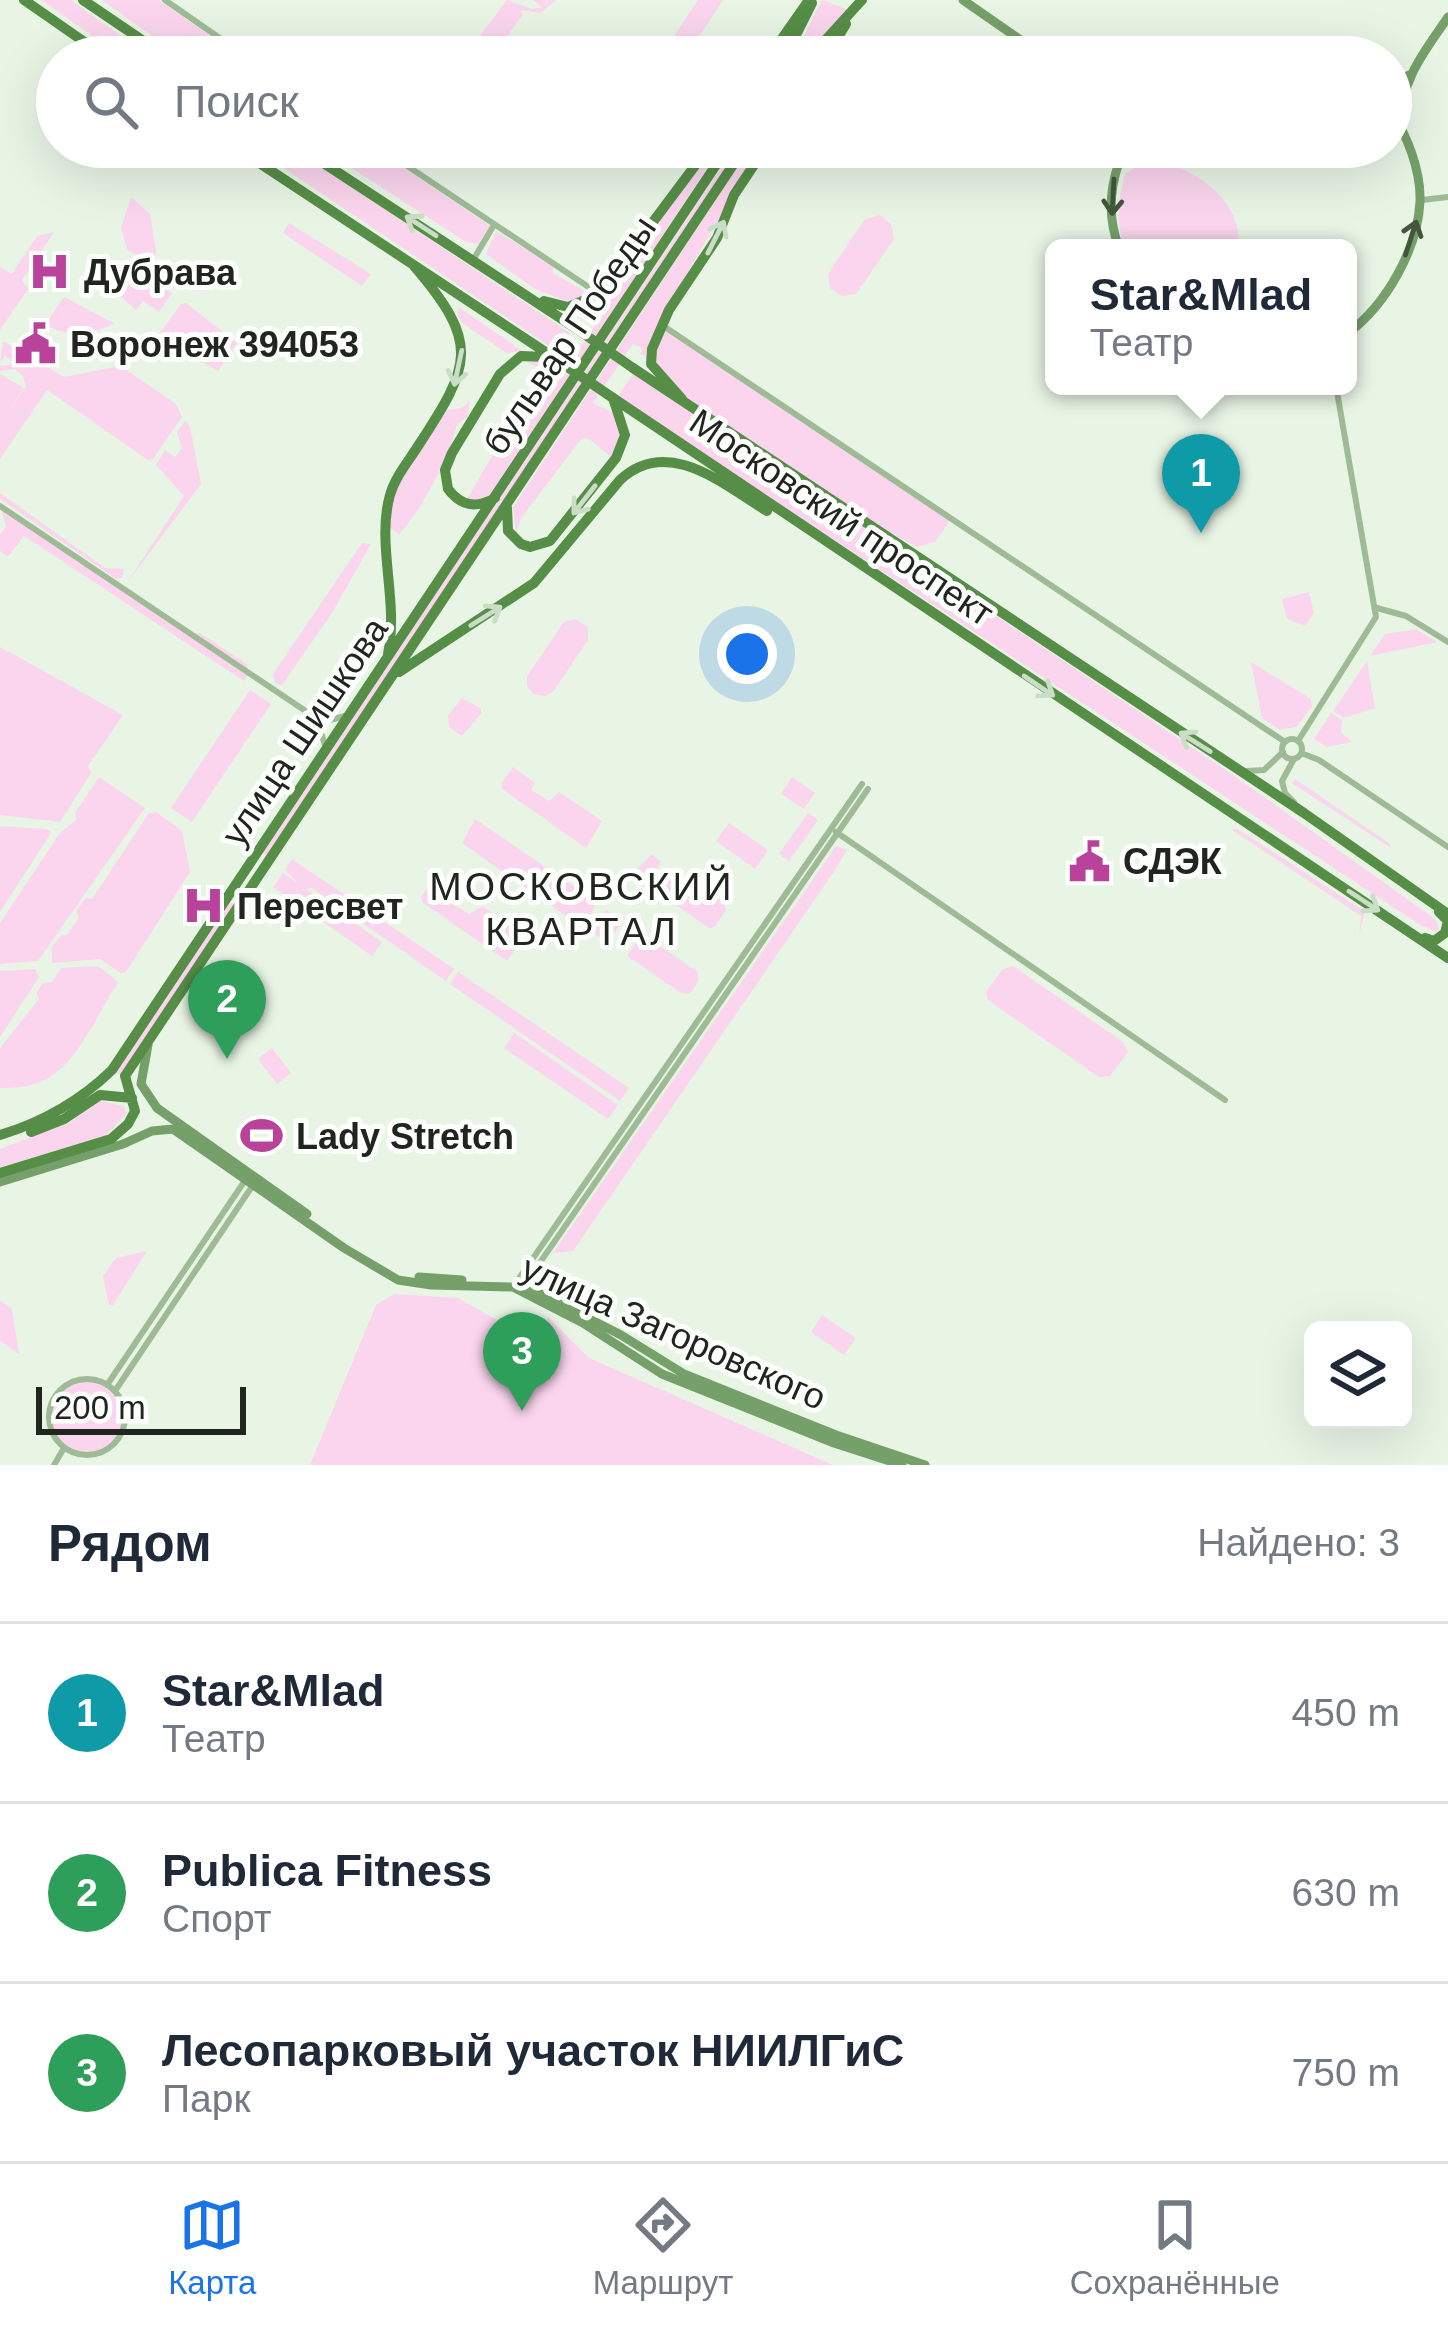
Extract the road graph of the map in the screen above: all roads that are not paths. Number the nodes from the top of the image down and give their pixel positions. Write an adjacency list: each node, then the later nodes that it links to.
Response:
1 (23, 0): 8 (main road)
2 (83, 0): 9 (main road)
3 (164, 0): 10 (street)
4 (811, 0): 11 (main road); 12 (main road)
5 (963, 0): 15 (street)
6 (854, 3): 13 (main road); 14 (main road)
7 (1448, 17): 16 (street)
8 (75, 36)
9 (136, 36)
10 (216, 36)
11 (785, 36)
12 (795, 36)
13 (827, 36)
14 (837, 36)
15 (1015, 36)
16 (1412, 71)
17 (1412, 158): 27 (street)
18 (267, 168): 31 (main road, Московский проспект)
19 (331, 168): 30 (main road, Московский проспект, one-way to 19)
20 (410, 168): 28 (street)
21 (693, 168): 33 (main road)
22 (715, 168): 40 (main road, бульвар Победы)
23 (731, 168): 40 (main road, бульвар Победы)
24 (752, 168): 35 (main road, one-way to 24)
25 (1116, 168): 29 (street, one-way to 29)
26 (1448, 196): 27 (street)
27 (1420, 200): 34 (street, one-way to 27)
28 (494, 225): 30 (street); 33 (street)
29 (1117, 239)
30 (473, 260): 32 (main road, Московский проспект)
31 (414, 266): 36 (main road, Московский проспект); 45 (main road, one-way to 45)
32 (519, 290): 33 (main road); 39 (main road, Московский проспект, bridge)
33 (598, 294)
34 (1357, 324)
35 (662, 325): 39 (main road); 50 (street)
36 (553, 357): 38 (main road, Московский проспект, bridge); 40 (main road)
37 (1338, 395): 43 (street)
38 (613, 398): 40 (main road, one-way to 40); 42 (main road, Московский проспект)
39 (685, 404): 54 (main road, Московский проспект, one-way to 39)
40 (503, 500): 45 (main road, улица Шишкова); 46 (main road, улица Шишкова)
41 (0, 506): 48 (street)
42 (803, 527): 46 (main road, one-way to 42); 62 (main road, Московский проспект, one-way to 62)
43 (1377, 608): 44 (street); 49 (street)
44 (1448, 642)
45 (386, 662): 47 (main road, улица Шишкова)
46 (388, 680): 58 (main road, улица Шишкова)
47 (353, 712): 48 (street); 52 (main road, улица Шишкова)
48 (316, 718): 52 (street)
49 (1298, 741): 50 (street); 53 (street)
50 (1285, 742): 51 (street)
51 (1283, 752): 53 (street); 54 (street)
52 (325, 754): 58 (main road, улица Шишкова)
53 (1297, 756): 55 (street); 57 (street)
54 (1237, 768): 55 (main road, Московский проспект)
55 (1304, 813): 60 (main road, Московский проспект)
56 (836, 832): 68 (street); 74 (street); 74 (street)
57 (1448, 847)
58 (262, 858): 59 (main road, улица Шишкова)
59 (234, 900): 64 (main road, улица Шишкова); 65 (main road, улица Шишкова)
60 (1431, 902): 61 (main road, Московский проспект); 62 (main road)
61 (1448, 914)
62 (1416, 935): 63 (main road, Московский проспект)
63 (1448, 952)
64 (148, 1045): 67 (main road, улица Шишкова); 69 (street)
65 (112, 1070): 66 (main road); 70 (main road, улица Шишкова)
66 (100, 1095): 67 (main road); 70 (main road, улица Шишкова)
67 (132, 1098): 69 (street, улица Загоровского); 71 (main road, улица Шишкова)
68 (1225, 1100)
69 (157, 1108): 73 (street, улица Загоровского)
70 (0, 1139)
71 (17, 1174): 72 (main road, улица Шишкова); 73 (street, улица Загоровского)
72 (0, 1178)
73 (252, 1178): 74 (street, улица Загоровского); 75 (street); 76 (street)
74 (519, 1286): 80 (street, улица Загоровского); 81 (street, улица Загоровского)
75 (107, 1385): 76 (street); 77 (street)
76 (115, 1391): 77 (street)
77 (68, 1450): 78 (street); 79 (street)
78 (54, 1465)
79 (64, 1465)
80 (902, 1465)
81 (925, 1465)

